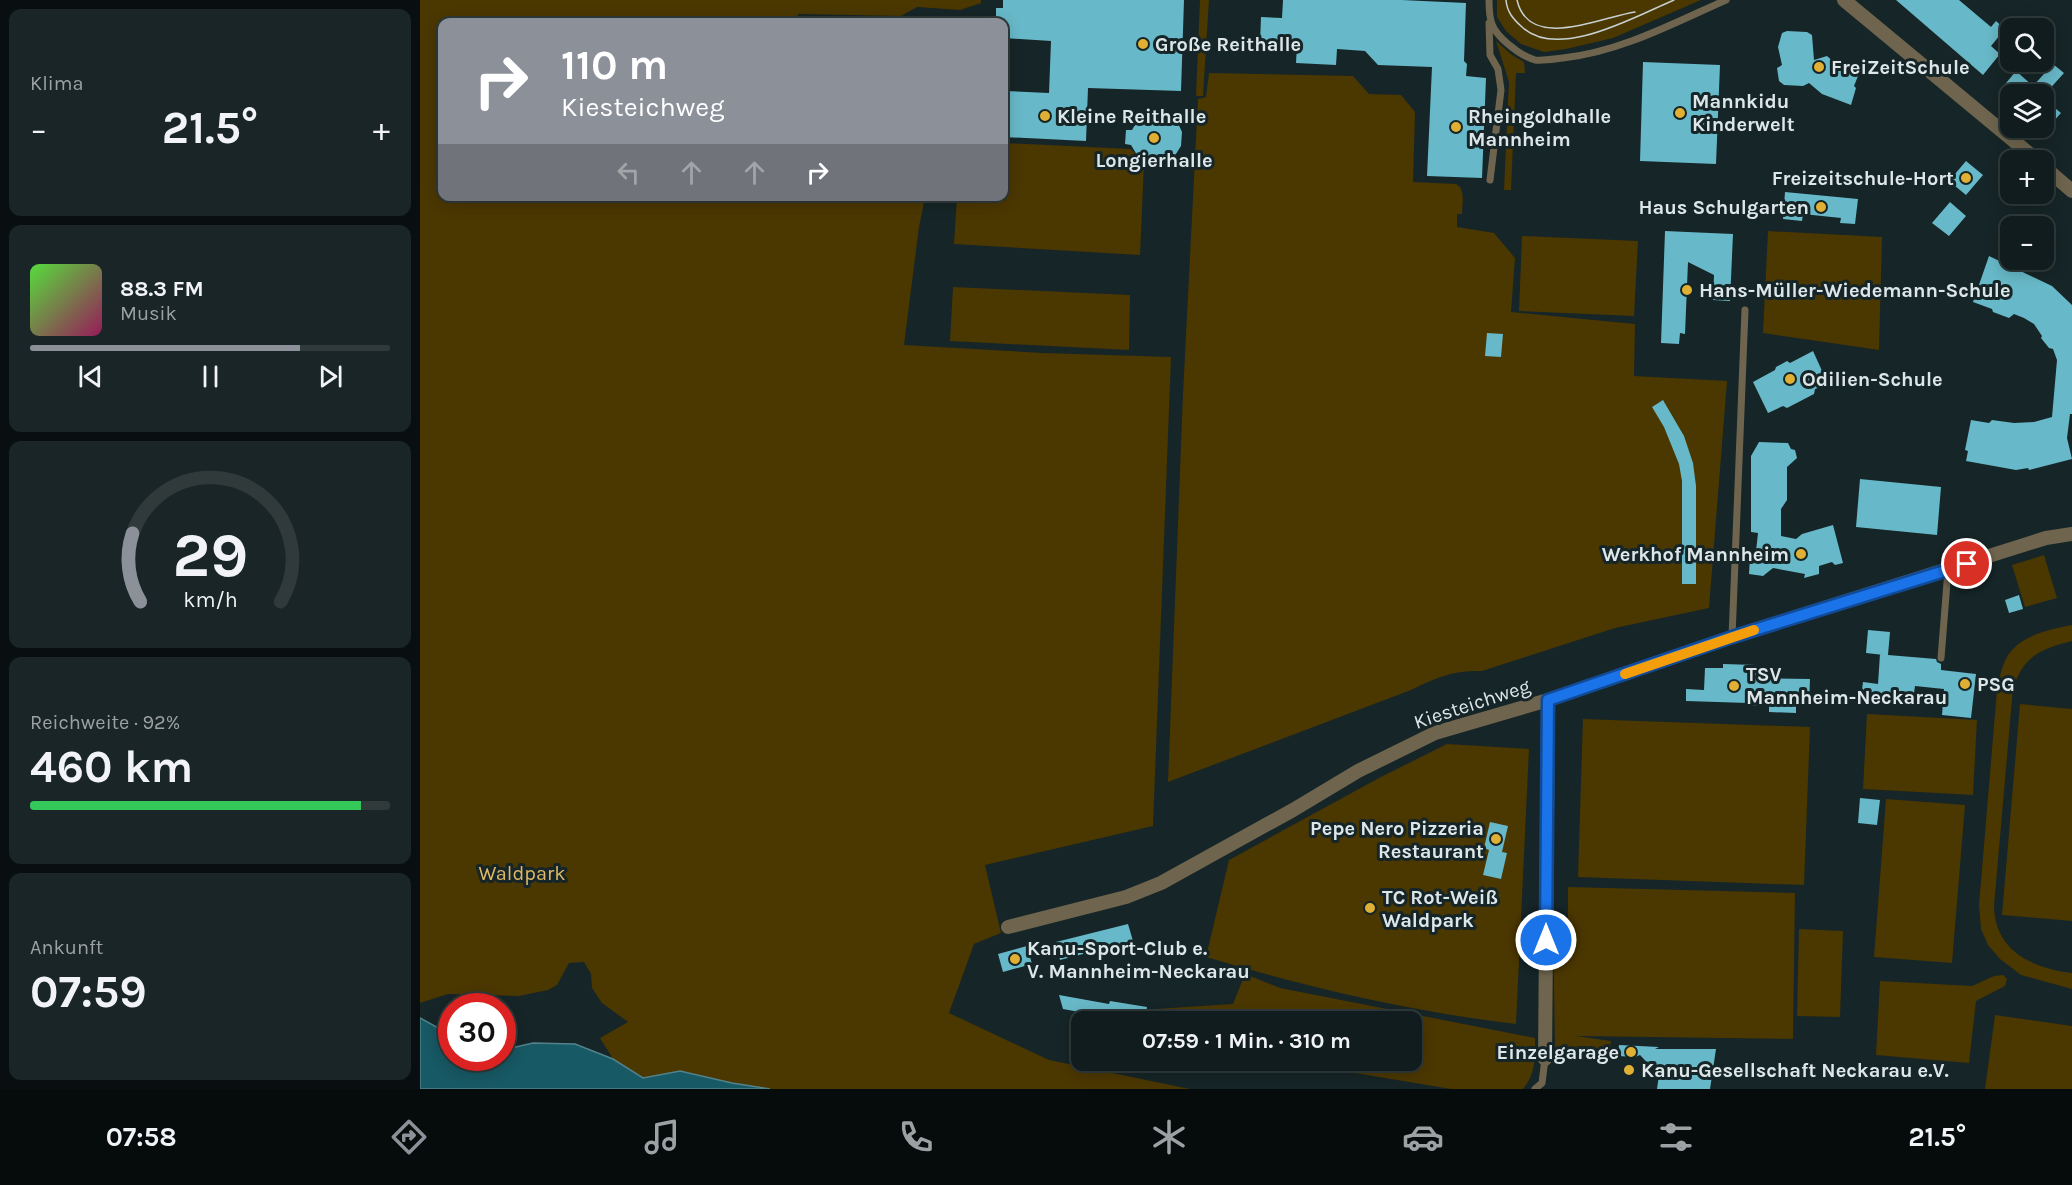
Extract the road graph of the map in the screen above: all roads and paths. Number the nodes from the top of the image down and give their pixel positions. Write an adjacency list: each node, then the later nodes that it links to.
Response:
1 (1489, 0): 4 (lane)
2 (1726, 0): 4 (lane)
3 (1844, 0): 5 (street)
4 (1489, 20): 7 (lane)
5 (2025, 150)
6 (2054, 175): 8 (street)
7 (1490, 180)
8 (2072, 190)
9 (1745, 310): 12 (lane)
10 (2072, 534): 11 (street, Kiesteichweg)
11 (1948, 570): 12 (street, Kiesteichweg); 13 (lane)
12 (1732, 637): 14 (street, Kiesteichweg)
13 (1941, 658)
14 (1548, 700): 15 (street, Kiesteichweg); 16 (street)
15 (1008, 927)
16 (1545, 1059): 17 (lane)
17 (1535, 1089)

